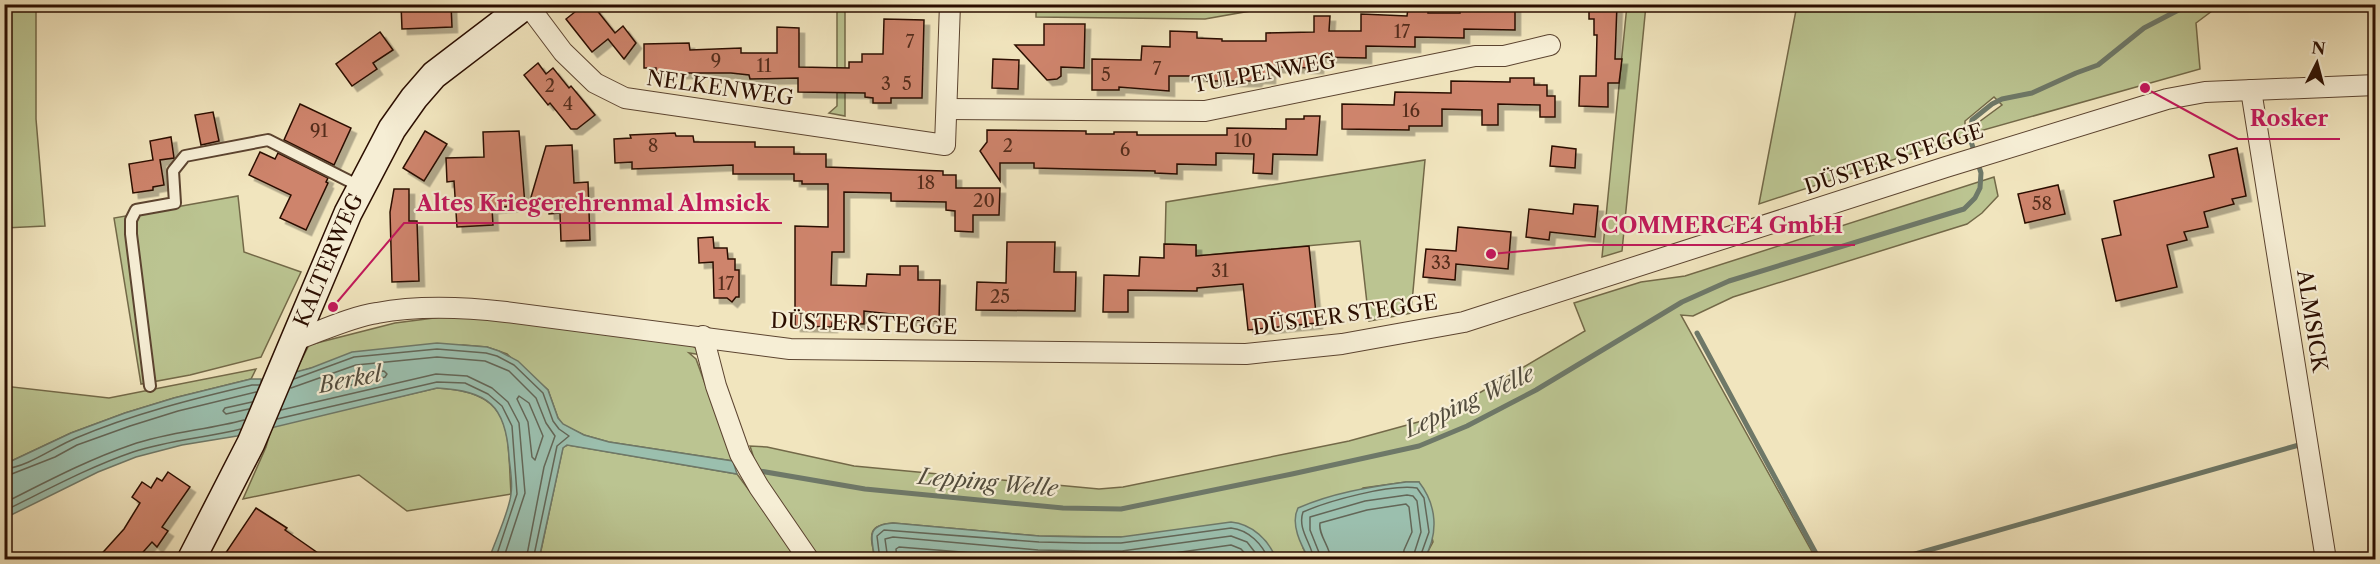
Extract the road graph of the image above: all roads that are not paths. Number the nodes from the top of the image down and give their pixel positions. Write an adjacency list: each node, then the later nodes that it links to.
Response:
1 (527, 4): 6 (street, NELKENWEG); 7 (street, KALTERWEG)
2 (950, 4): 6 (street)
3 (1550, 45): 6 (street, TULPENWEG)
4 (2376, 85): 5 (street, DÜSTER STEGGE)
5 (2251, 90): 8 (street, DÜSTER STEGGE); 13 (street, ALMSICK)
6 (947, 109)
7 (361, 187): 9 (street, KALTERWEG); 10 (lane)
8 (703, 336): 9 (street, DÜSTER STEGGE); 12 (street)
9 (293, 341): 11 (street, KALTERWEG)
10 (150, 386)
11 (191, 560)
12 (809, 560)
13 (2326, 560)

